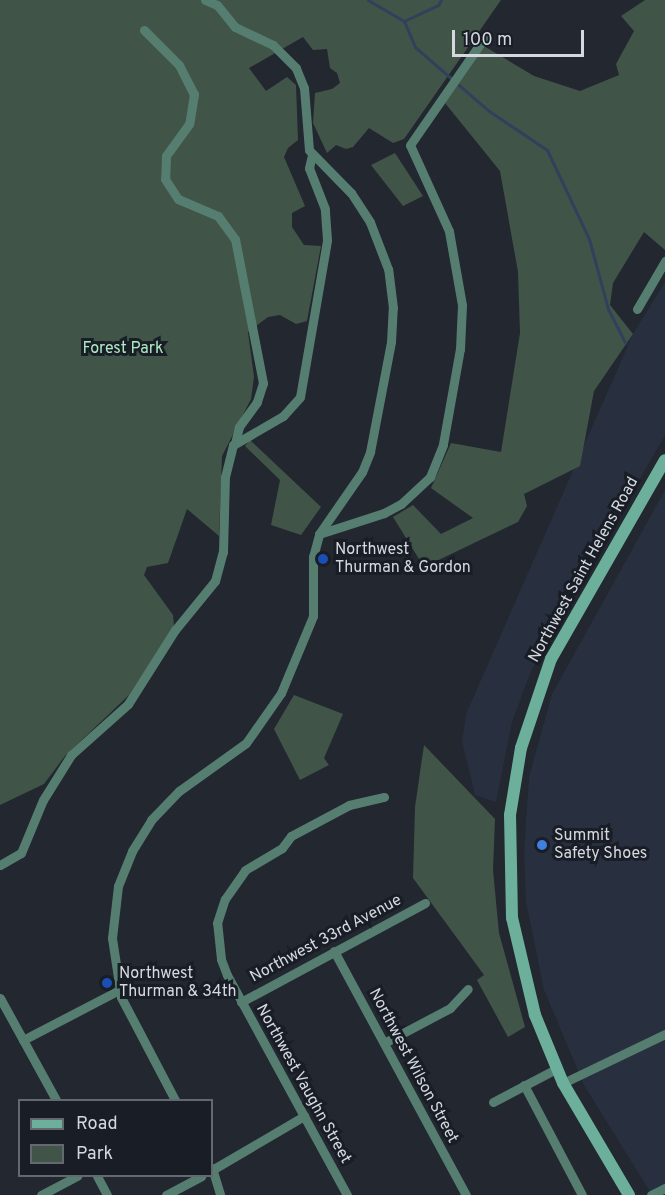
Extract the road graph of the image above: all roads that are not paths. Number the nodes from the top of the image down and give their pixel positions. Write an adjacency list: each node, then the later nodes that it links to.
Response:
1 (205, 0): 4 (street)
2 (144, 30): 7 (street)
3 (484, 38): 9 (street)
4 (312, 155): 7 (street); 9 (street)
5 (665, 261): 6 (street)
6 (637, 309)
7 (235, 443): 11 (street)
8 (665, 460): 21 (main road, Northwest Saint Helens Road)
9 (319, 534): 15 (street)
10 (384, 797): 17 (street, Northwest Vaughn Street)
11 (0, 865)
12 (425, 903): 13 (street, Northwest 33rd Avenue)
13 (334, 951): 17 (street, Northwest 33rd Avenue); 20 (street, Northwest Wilson Street)
14 (468, 989): 20 (street)
15 (119, 990): 19 (street); 25 (street)
16 (0, 998): 19 (street)
17 (241, 1002): 27 (street, Northwest Vaughn Street)
18 (665, 1034): 22 (street)
19 (23, 1040): 24 (street)
20 (384, 1043): 39 (street, Northwest Wilson Street)
21 (556, 1069): 22 (main road, Northwest Saint Helens Road); 23 (street)
22 (563, 1083): 41 (main road, Northwest Saint Helens Road)
23 (524, 1085): 26 (street); 40 (street)
24 (55, 1099)
25 (174, 1099)
26 (493, 1102)
27 (304, 1116): 28 (street); 38 (street, Northwest Vaughn Street)
28 (213, 1168)
29 (213, 1172): 37 (street)
30 (75, 1177): 34 (street)
31 (98, 1177): 35 (street)
32 (199, 1177): 36 (street)
33 (665, 1188): 42 (street)
34 (41, 1195)
35 (107, 1195)
36 (166, 1195)
37 (220, 1195)
38 (347, 1195)
39 (466, 1195)
40 (582, 1195)
41 (629, 1195)
42 (651, 1195)

